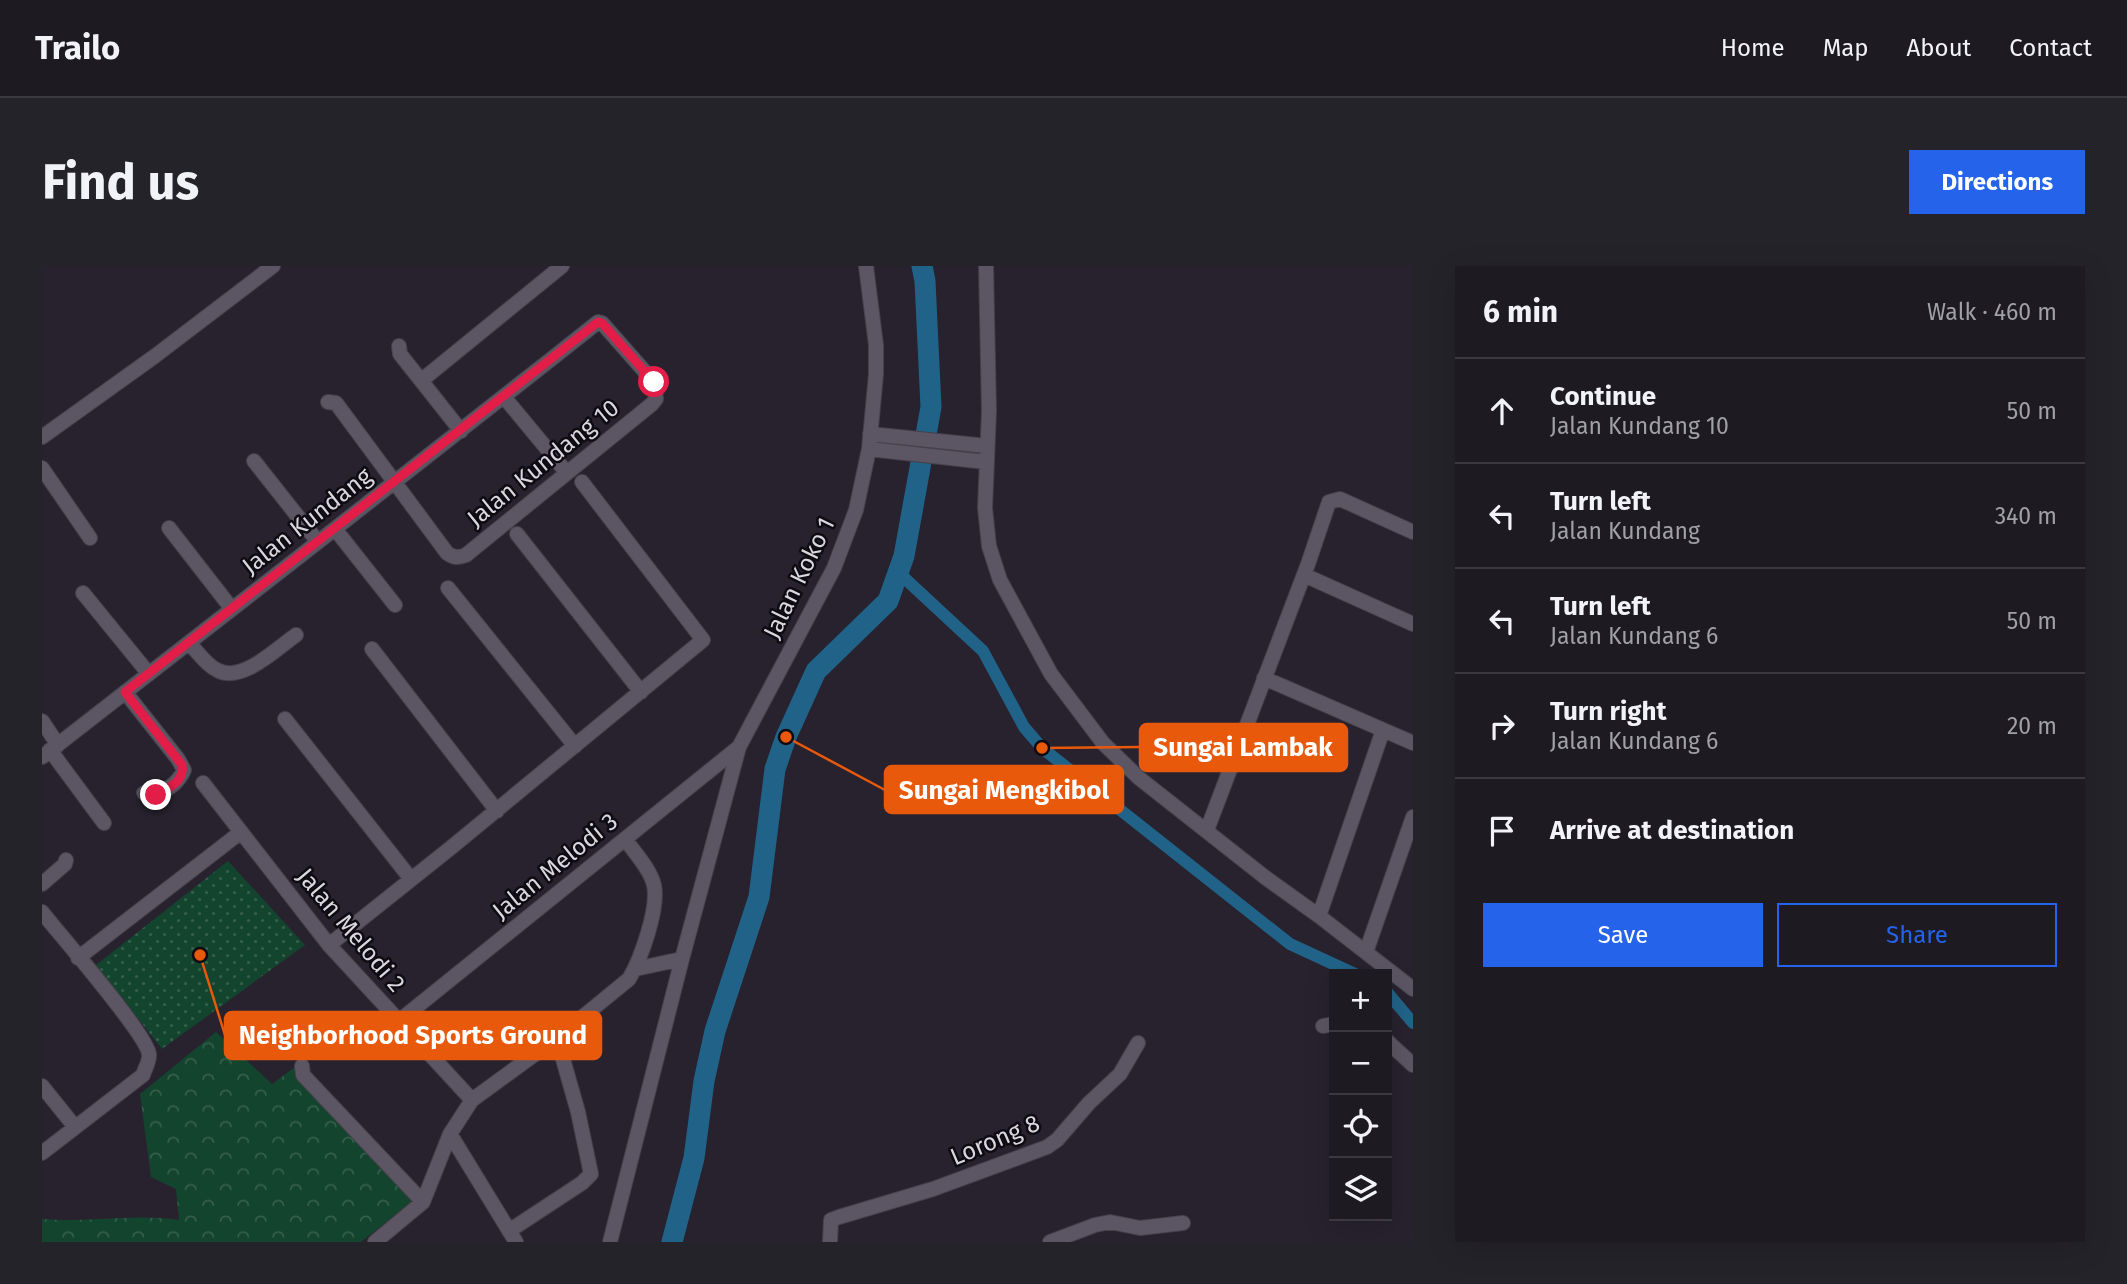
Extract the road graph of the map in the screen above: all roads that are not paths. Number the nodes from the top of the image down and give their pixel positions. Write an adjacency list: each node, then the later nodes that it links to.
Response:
1 (273, 266): 11 (street)
2 (562, 266): 7 (street)
3 (986, 266): 13 (street)
4 (868, 280): 12 (street, Jalan Koko 1)
5 (600, 322): 8 (street, Jalan Kundang); 17 (street, Jalan Kundang 10)
6 (400, 346): 7 (street)
7 (422, 380): 10 (street)
8 (504, 397): 10 (street, Jalan Kundang); 17 (street)
9 (328, 402): 19 (street)
10 (461, 431): 19 (street, Jalan Kundang)
11 (42, 437)
12 (869, 441): 13 (street); 15 (street); 44 (street, Jalan Koko 1)
13 (987, 446): 15 (street)
14 (254, 461): 25 (street)
15 (986, 462): 51 (street)
16 (42, 468): 24 (street)
17 (566, 473): 19 (street, Jalan Kundang 10)
18 (582, 482): 38 (street)
19 (394, 483): 21 (street, Jalan Kundang)
20 (169, 528): 30 (street)
21 (335, 529): 25 (street, Jalan Kundang); 29 (street)
22 (1413, 532): 26 (street)
23 (517, 534): 38 (street)
24 (90, 538)
25 (318, 542): 30 (street, Jalan Kundang)
26 (1304, 575): 31 (street); 36 (street)
27 (449, 588): 43 (street)
28 (83, 593): 35 (street)
29 (395, 605)
30 (232, 609): 33 (street, Jalan Kundang)
31 (1413, 624)
32 (296, 635): 33 (street)
33 (189, 643): 35 (street, Jalan Kundang)
34 (372, 649): 48 (street)
35 (149, 674): 37 (street, Jalan Kundang)
36 (1264, 678): 41 (street); 51 (street)
37 (125, 692): 45 (street, Jalan Kundang); 47 (street)
38 (641, 692): 43 (street)
39 (285, 719): 55 (street)
40 (42, 721): 45 (street)
41 (1383, 730): 42 (street); 58 (street)
42 (1413, 743)
43 (575, 746): 48 (street)
44 (739, 747): 53 (street, Jalan Melodi 3); 62 (street)
45 (50, 751): 50 (street)
46 (204, 783): 52 (street, Jalan Melodi 2)
47 (144, 793)
48 (497, 811): 55 (street)
49 (1413, 817): 60 (street)
50 (104, 823)
51 (1207, 830): 58 (street)
52 (241, 832): 59 (street, Jalan Melodi 2); 61 (street)
53 (625, 839): 63 (street); 65 (street, Jalan Melodi 3)
54 (66, 860): 56 (street)
55 (411, 879): 59 (street)
56 (42, 884)
57 (42, 912): 61 (street)
58 (1319, 916): 60 (street)
59 (329, 945): 65 (street, Jalan Melodi 2)
60 (1366, 952): 64 (street)
61 (78, 958): 73 (street)
62 (682, 959): 63 (street); 80 (street)
63 (635, 969): 66 (street)
64 (1413, 989)
65 (399, 1021): 72 (street, Jalan Melodi 2)
66 (557, 1038): 72 (street); 78 (street)
67 (1138, 1043): 81 (street, Lorong 8)
68 (1392, 1046): 69 (street)
69 (1413, 1065)
70 (302, 1066): 76 (street)
71 (42, 1086): 73 (street)
72 (472, 1100): 74 (street)
73 (75, 1127): 75 (street)
74 (450, 1135): 76 (street); 78 (street)
75 (42, 1153)
76 (423, 1202): 79 (street)
77 (1183, 1223): 82 (street)
78 (512, 1237)
79 (375, 1242)
80 (610, 1242)
81 (830, 1242)
82 (1050, 1242)

